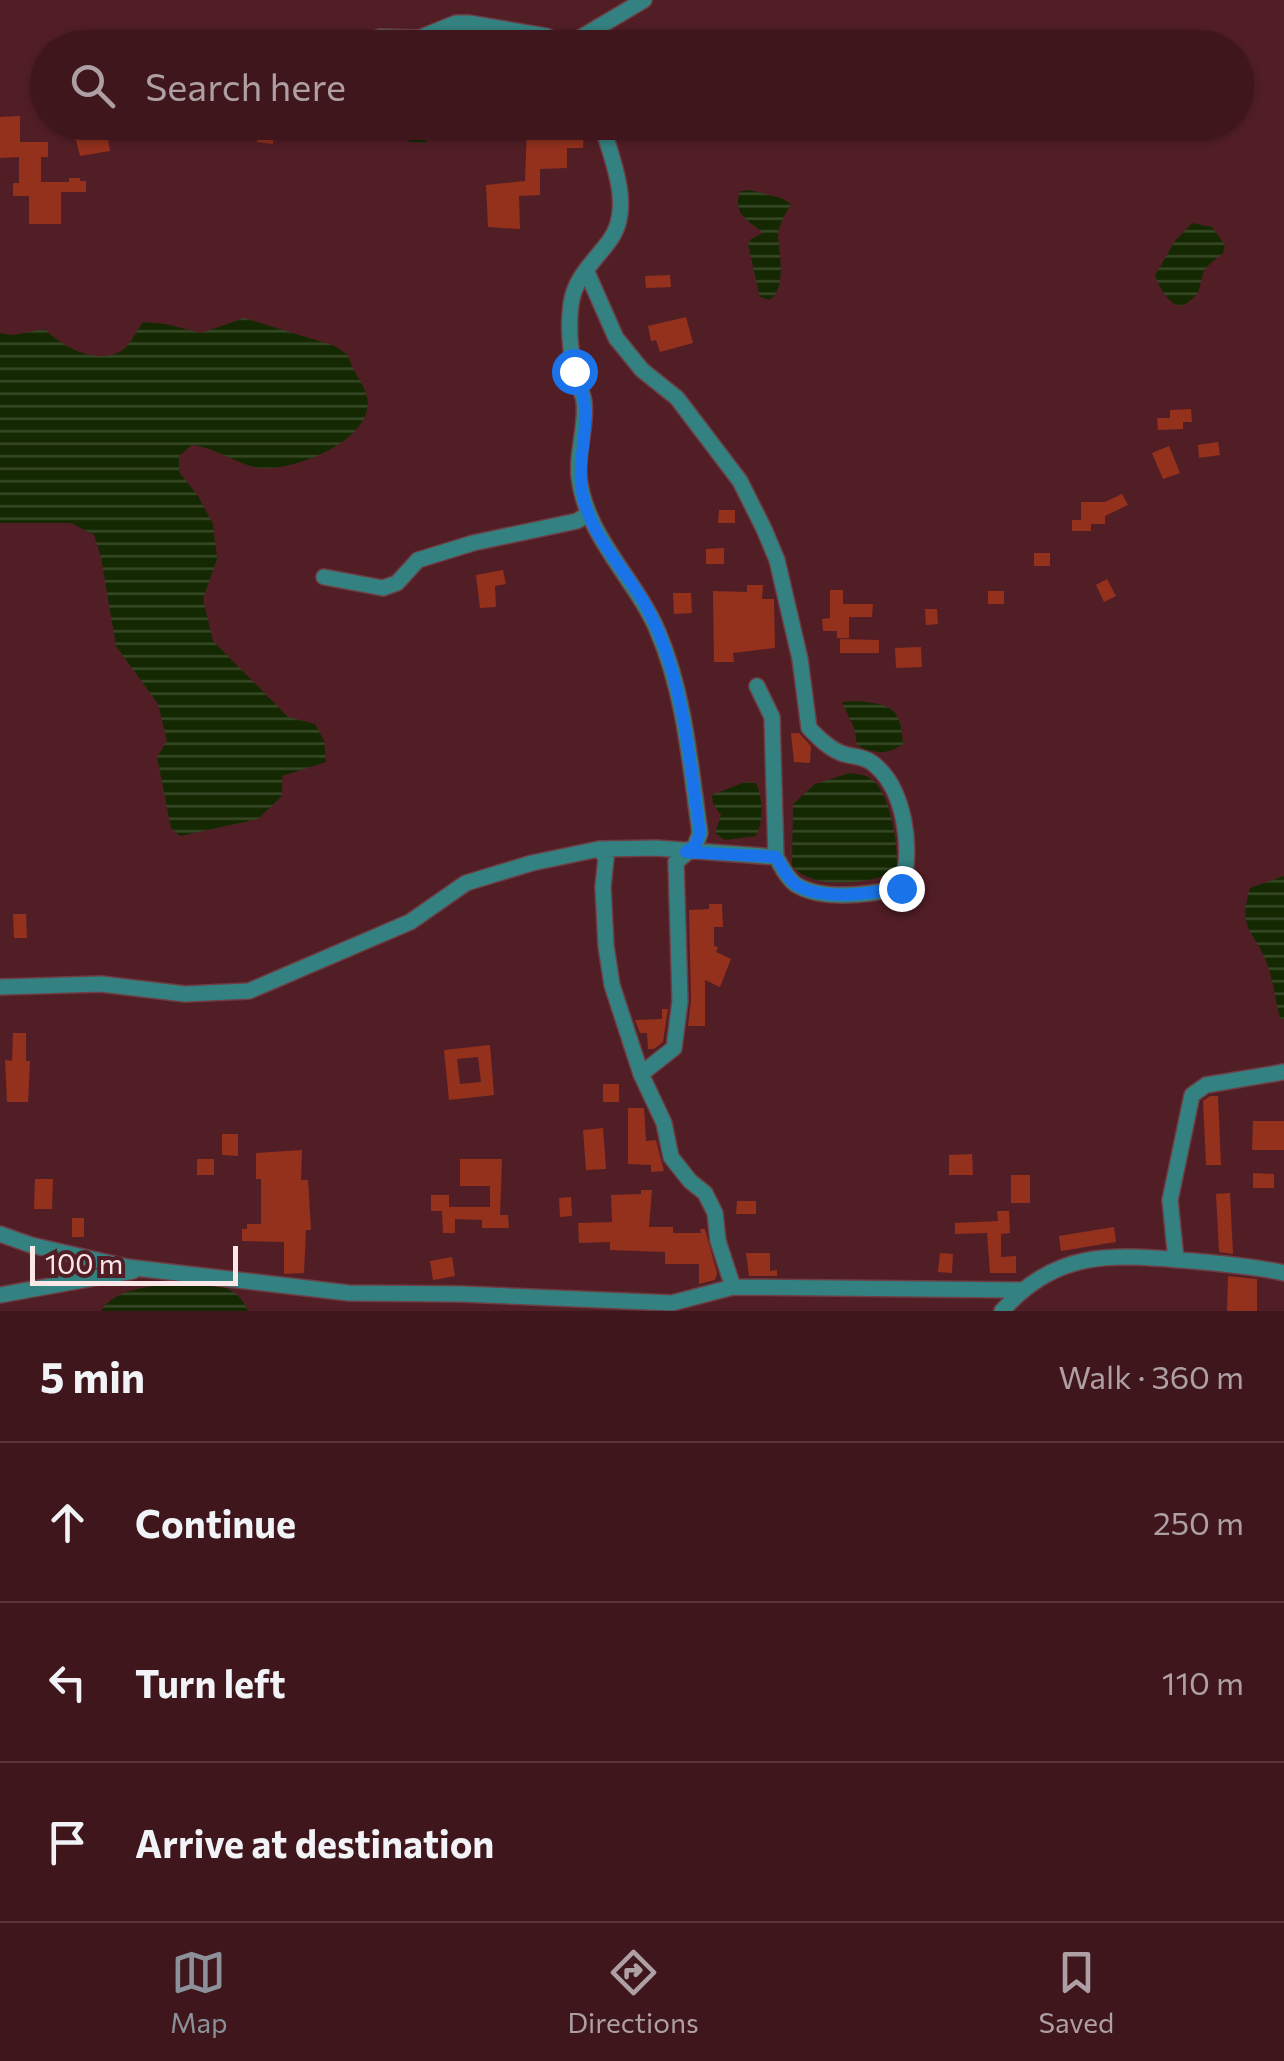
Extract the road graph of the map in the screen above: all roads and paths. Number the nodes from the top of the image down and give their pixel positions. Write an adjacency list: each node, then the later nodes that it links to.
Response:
1 (644, 0): 4 (street)
2 (443, 30): 3 (street)
3 (504, 30)
4 (596, 30)
5 (606, 140): 6 (street)
6 (586, 270): 7 (street); 12 (street)
7 (588, 514): 8 (street); 11 (street)
8 (324, 577)
9 (757, 686): 12 (street)
10 (600, 849): 11 (street); 13 (street); 15 (street)
11 (686, 852): 12 (street); 15 (street)
12 (776, 857)
13 (0, 987)
14 (1284, 1072): 17 (street)
15 (641, 1074): 20 (street)
16 (0, 1234): 18 (street)
17 (1176, 1260): 19 (street); 21 (street)
18 (146, 1269): 20 (street); 22 (street)
19 (1284, 1273)
20 (733, 1287): 21 (street)
21 (1020, 1290): 23 (street)
22 (0, 1295)
23 (1002, 1311)

